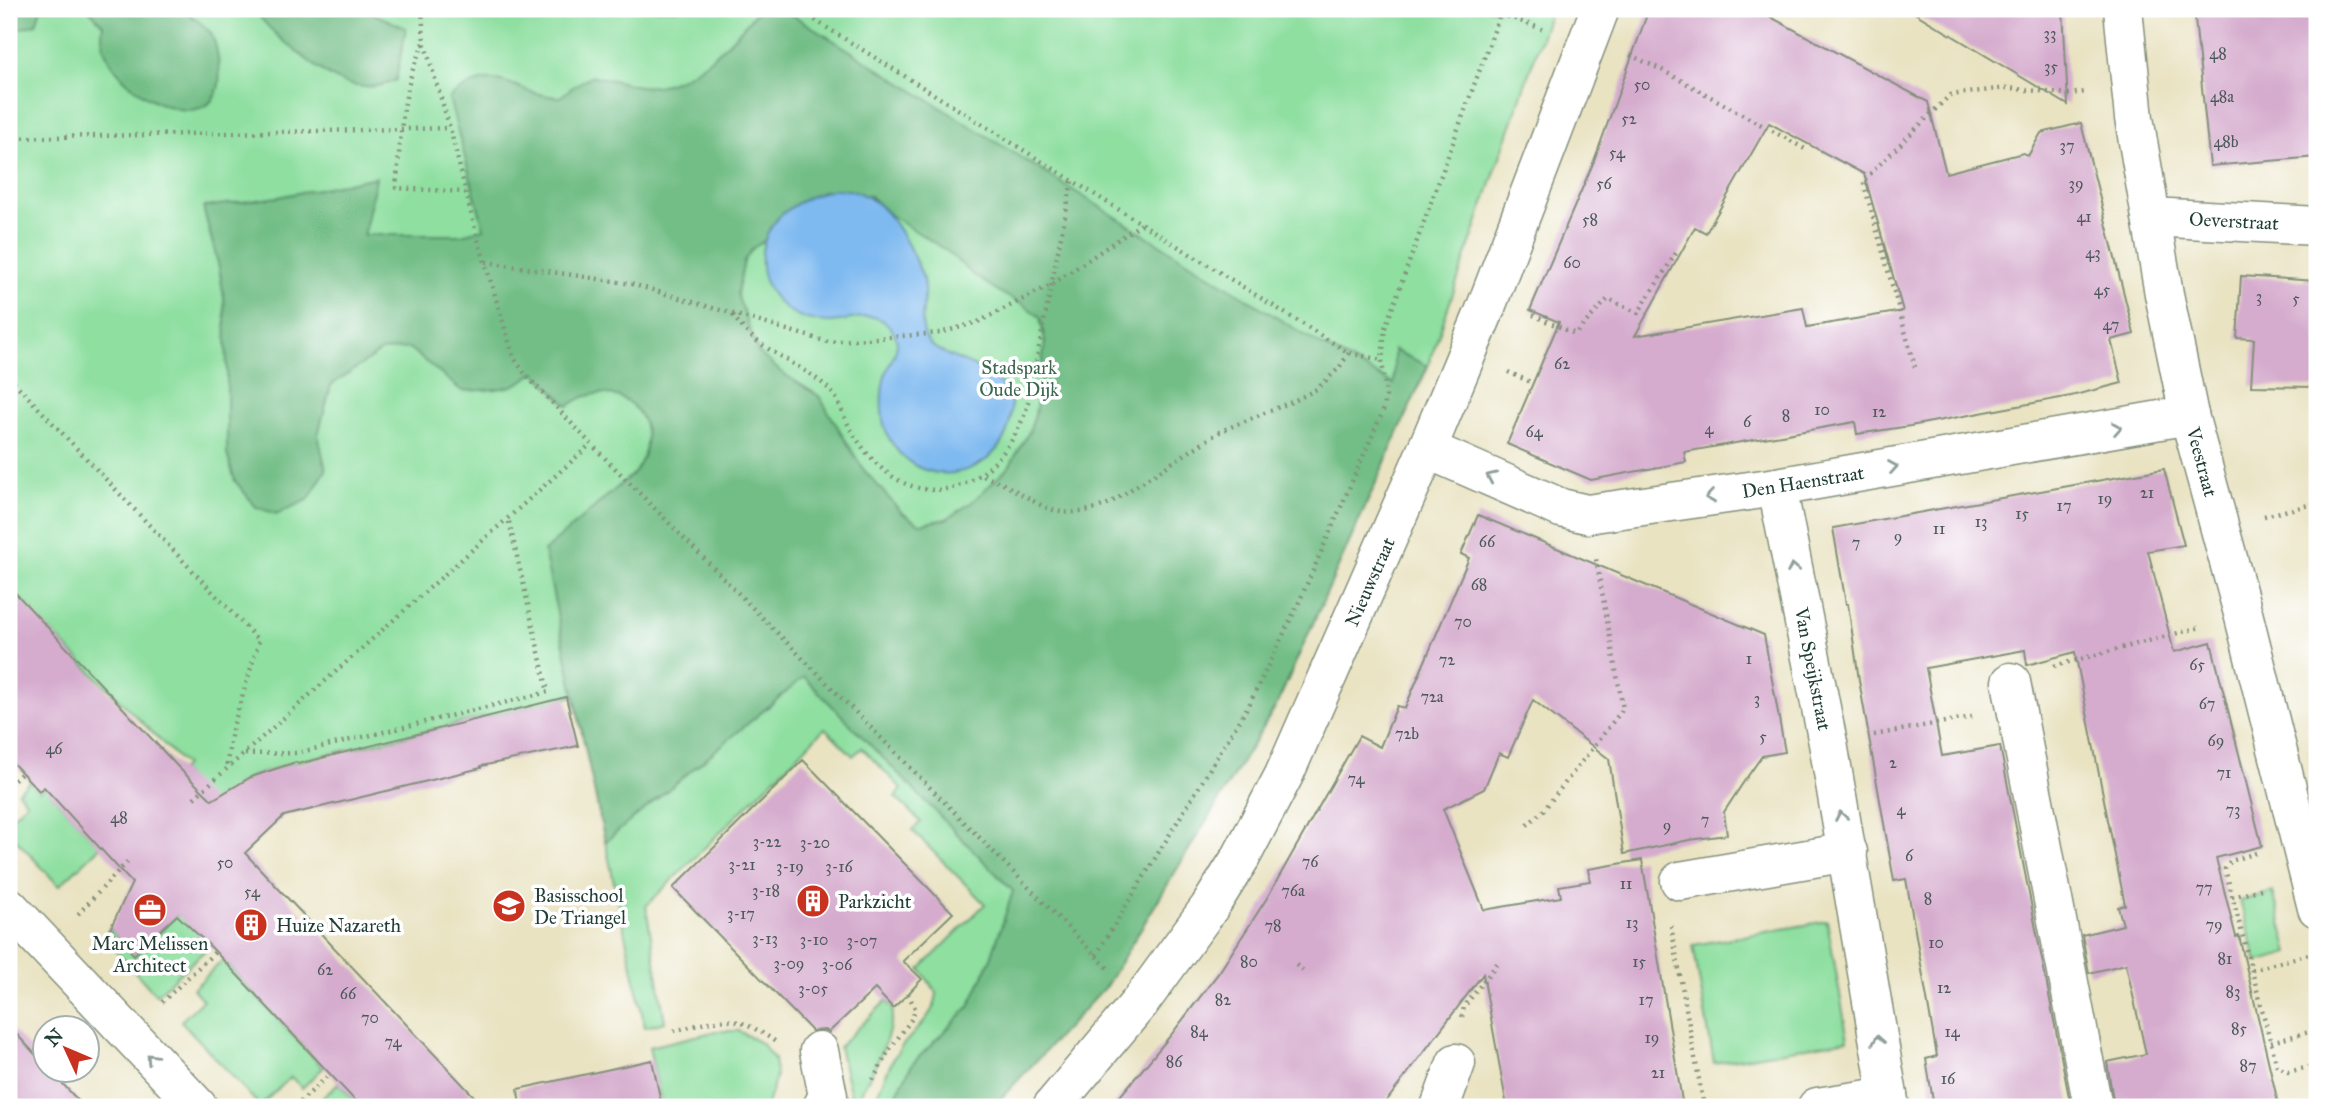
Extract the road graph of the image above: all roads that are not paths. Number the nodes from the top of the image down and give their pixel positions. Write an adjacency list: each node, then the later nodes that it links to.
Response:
1 (2123, 9): 3 (street, Veestraat)
2 (1595, 23): 6 (street, Nieuwstraat)
3 (2151, 217): 4 (street, Oeverstraat); 5 (street, Veestraat)
4 (2317, 226)
5 (2189, 415): 7 (street, Den Haenstraat, one-way to 5); 12 (street, Veestraat)
6 (1427, 449): 7 (street, Den Haenstraat, one-way to 6); 18 (street, Nieuwstraat)
7 (1777, 487): 9 (street, Van Speijkstraat, one-way to 7)
8 (2013, 695): 21 (street)
9 (1847, 852): 10 (street); 15 (street, Van Speijkstraat, one-way to 9)
10 (1680, 881)
11 (9, 907): 16 (street, one-way to 11)
12 (2317, 908)
13 (819, 1051): 17 (street)
14 (1456, 1063): 19 (street)
15 (1889, 1102): 20 (street, Van Speijkstraat)
16 (198, 1107)
17 (822, 1107)
18 (1052, 1107)
19 (1440, 1107)
20 (1817, 1107)
21 (2093, 1107)

